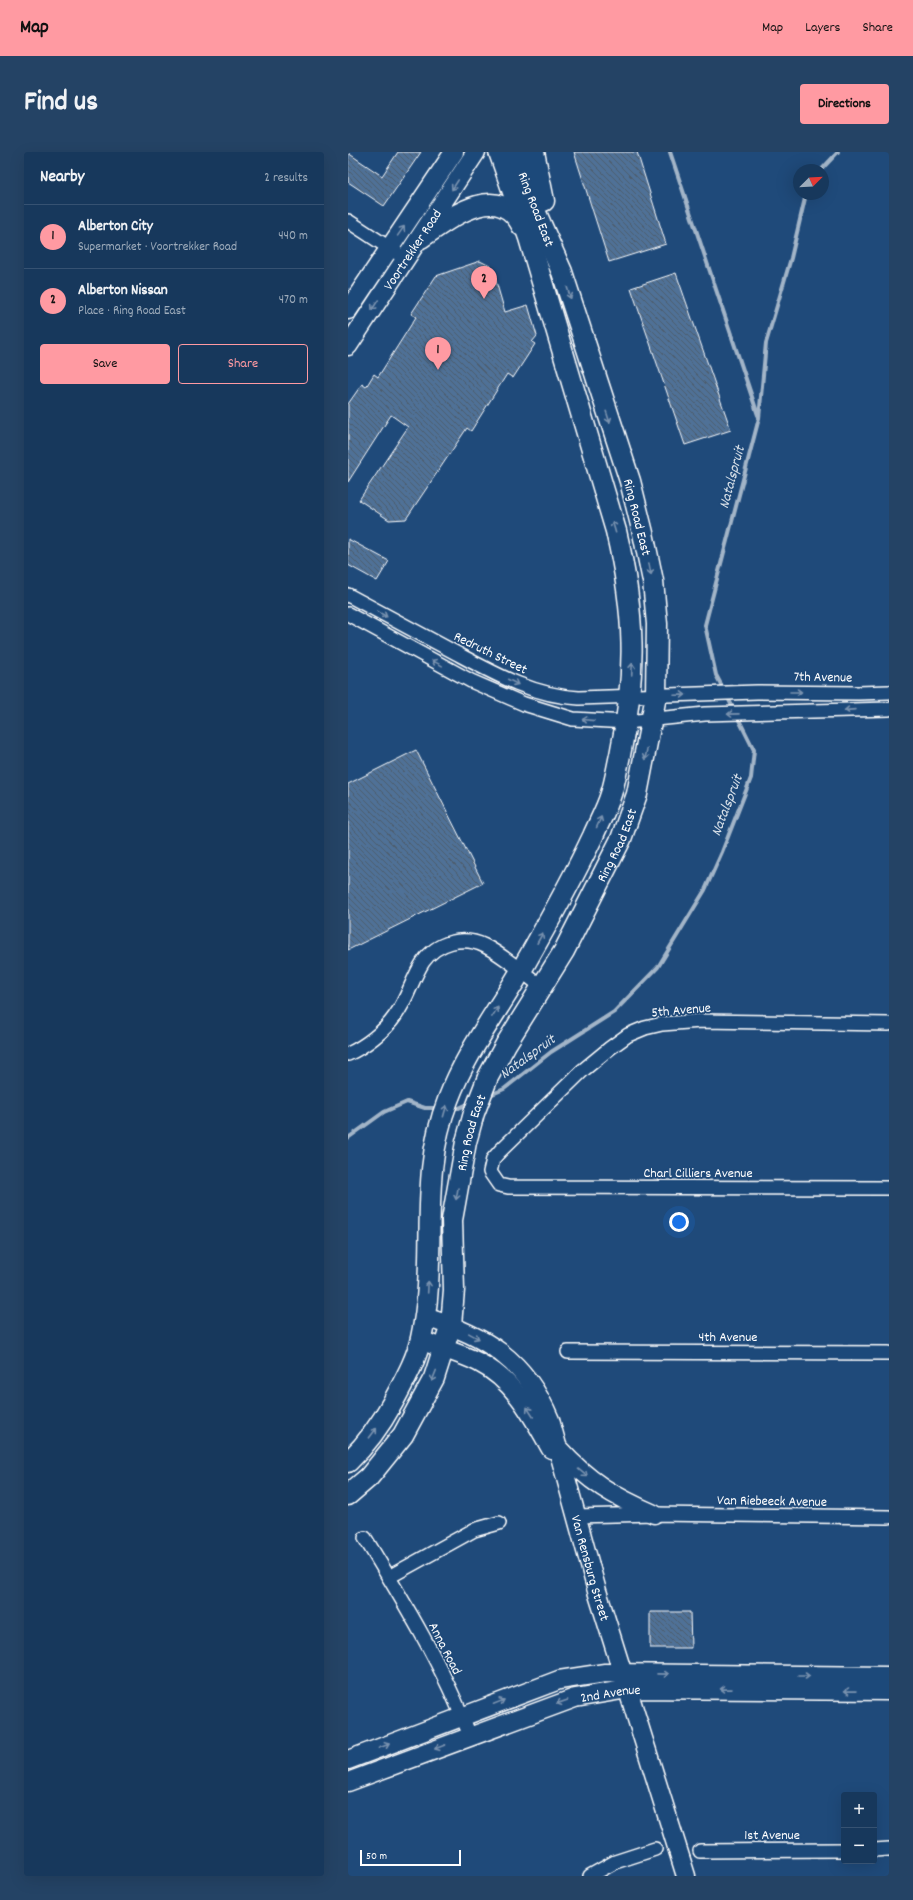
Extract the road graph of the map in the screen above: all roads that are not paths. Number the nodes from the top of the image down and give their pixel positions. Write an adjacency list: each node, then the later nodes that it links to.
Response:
1 (454, 152): 9 (main road, Voortrekker Road, one-way to 1)
2 (476, 152): 7 (main road, Voortrekker Road, one-way to 7)
3 (499, 152): 8 (main road, Ring Road East)
4 (516, 152): 11 (main road, Ring Road East)
5 (534, 152): 11 (main road)
6 (348, 221): 9 (street)
7 (421, 238): 8 (main road); 10 (main road, Voortrekker Road)
8 (528, 238): 19 (main road, Ring Road East, one-way to 8)
9 (389, 249): 10 (street); 12 (main road, Voortrekker Road)
10 (406, 258): 13 (main road, Voortrekker Road, one-way to 13)
11 (562, 272): 18 (main road, Ring Road East, one-way to 18)
12 (348, 310)
13 (348, 346)
14 (348, 595): 19 (street, Redruth Street, one-way to 19)
15 (348, 614): 22 (street, one-way to 15)
16 (889, 692): 17 (street, 7th Avenue, one-way to 16)
17 (702, 695): 18 (street, Redruth Street, one-way to 17)
18 (656, 696): 19 (street, Redruth Street); 21 (main road, Ring Road East)
19 (630, 698): 22 (main road, Ring Road East)
20 (889, 709): 21 (street, one-way to 21)
21 (653, 720): 22 (street); 24 (main road, Ring Road East, one-way to 24)
22 (627, 722): 23 (main road, Ring Road East, one-way to 22)
23 (520, 972): 24 (street); 26 (street); 29 (main road, Ring Road East, one-way to 23)
24 (542, 986): 30 (main road, Ring Road East, one-way to 30)
25 (889, 1024): 27 (street, 5th Avenue)
26 (348, 1054)
27 (508, 1188): 28 (street, Charl Cilliers Avenue)
28 (889, 1188)
29 (425, 1317): 30 (main road, Van Rensburg Street); 31 (main road, Ring Road East)
30 (451, 1325): 32 (main road, Ring Road East); 35 (main road, Van Rensburg Street, one-way to 35)
31 (421, 1340): 32 (main road); 36 (main road, Ring Road East, one-way to 31)
32 (443, 1350): 37 (main road, one-way to 32); 38 (main road, Ring Road East, one-way to 38)
33 (568, 1352): 34 (street, 4th Avenue)
34 (889, 1353)
35 (556, 1445): 37 (main road, Van Rensburg Street); 39 (main road, one-way to 39)
36 (348, 1462)
37 (563, 1471): 40 (main road, Van Rensburg Street)
38 (348, 1495)
39 (654, 1514): 40 (street, Van Riebeeck Avenue); 41 (street, Van Riebeeck Avenue)
40 (576, 1516): 46 (main road, Van Rensburg Street)
41 (889, 1517)
42 (499, 1523): 44 (street)
43 (365, 1538): 44 (street, Anna Road)
44 (389, 1577): 48 (street, Anna Road)
45 (889, 1676): 46 (main road, 2nd Avenue, one-way to 45)
46 (626, 1681): 47 (main road, 2nd Avenue, one-way to 46); 48 (main road, 2nd Avenue, one-way to 46); 49 (main road, 2nd Avenue, one-way to 49); 58 (main road, Van Rensburg Street)
47 (889, 1691)
48 (463, 1717): 49 (street, Anna Road); 50 (main road, 2nd Avenue, one-way to 48)
49 (470, 1736): 51 (main road, 2nd Avenue, one-way to 51)
50 (348, 1760)
51 (348, 1782)
52 (655, 1849): 57 (street)
53 (841, 1850): 56 (street, 1st Avenue)
54 (877, 1850): 55 (street)
55 (889, 1850)
56 (700, 1851)
57 (590, 1876)
58 (686, 1876)

